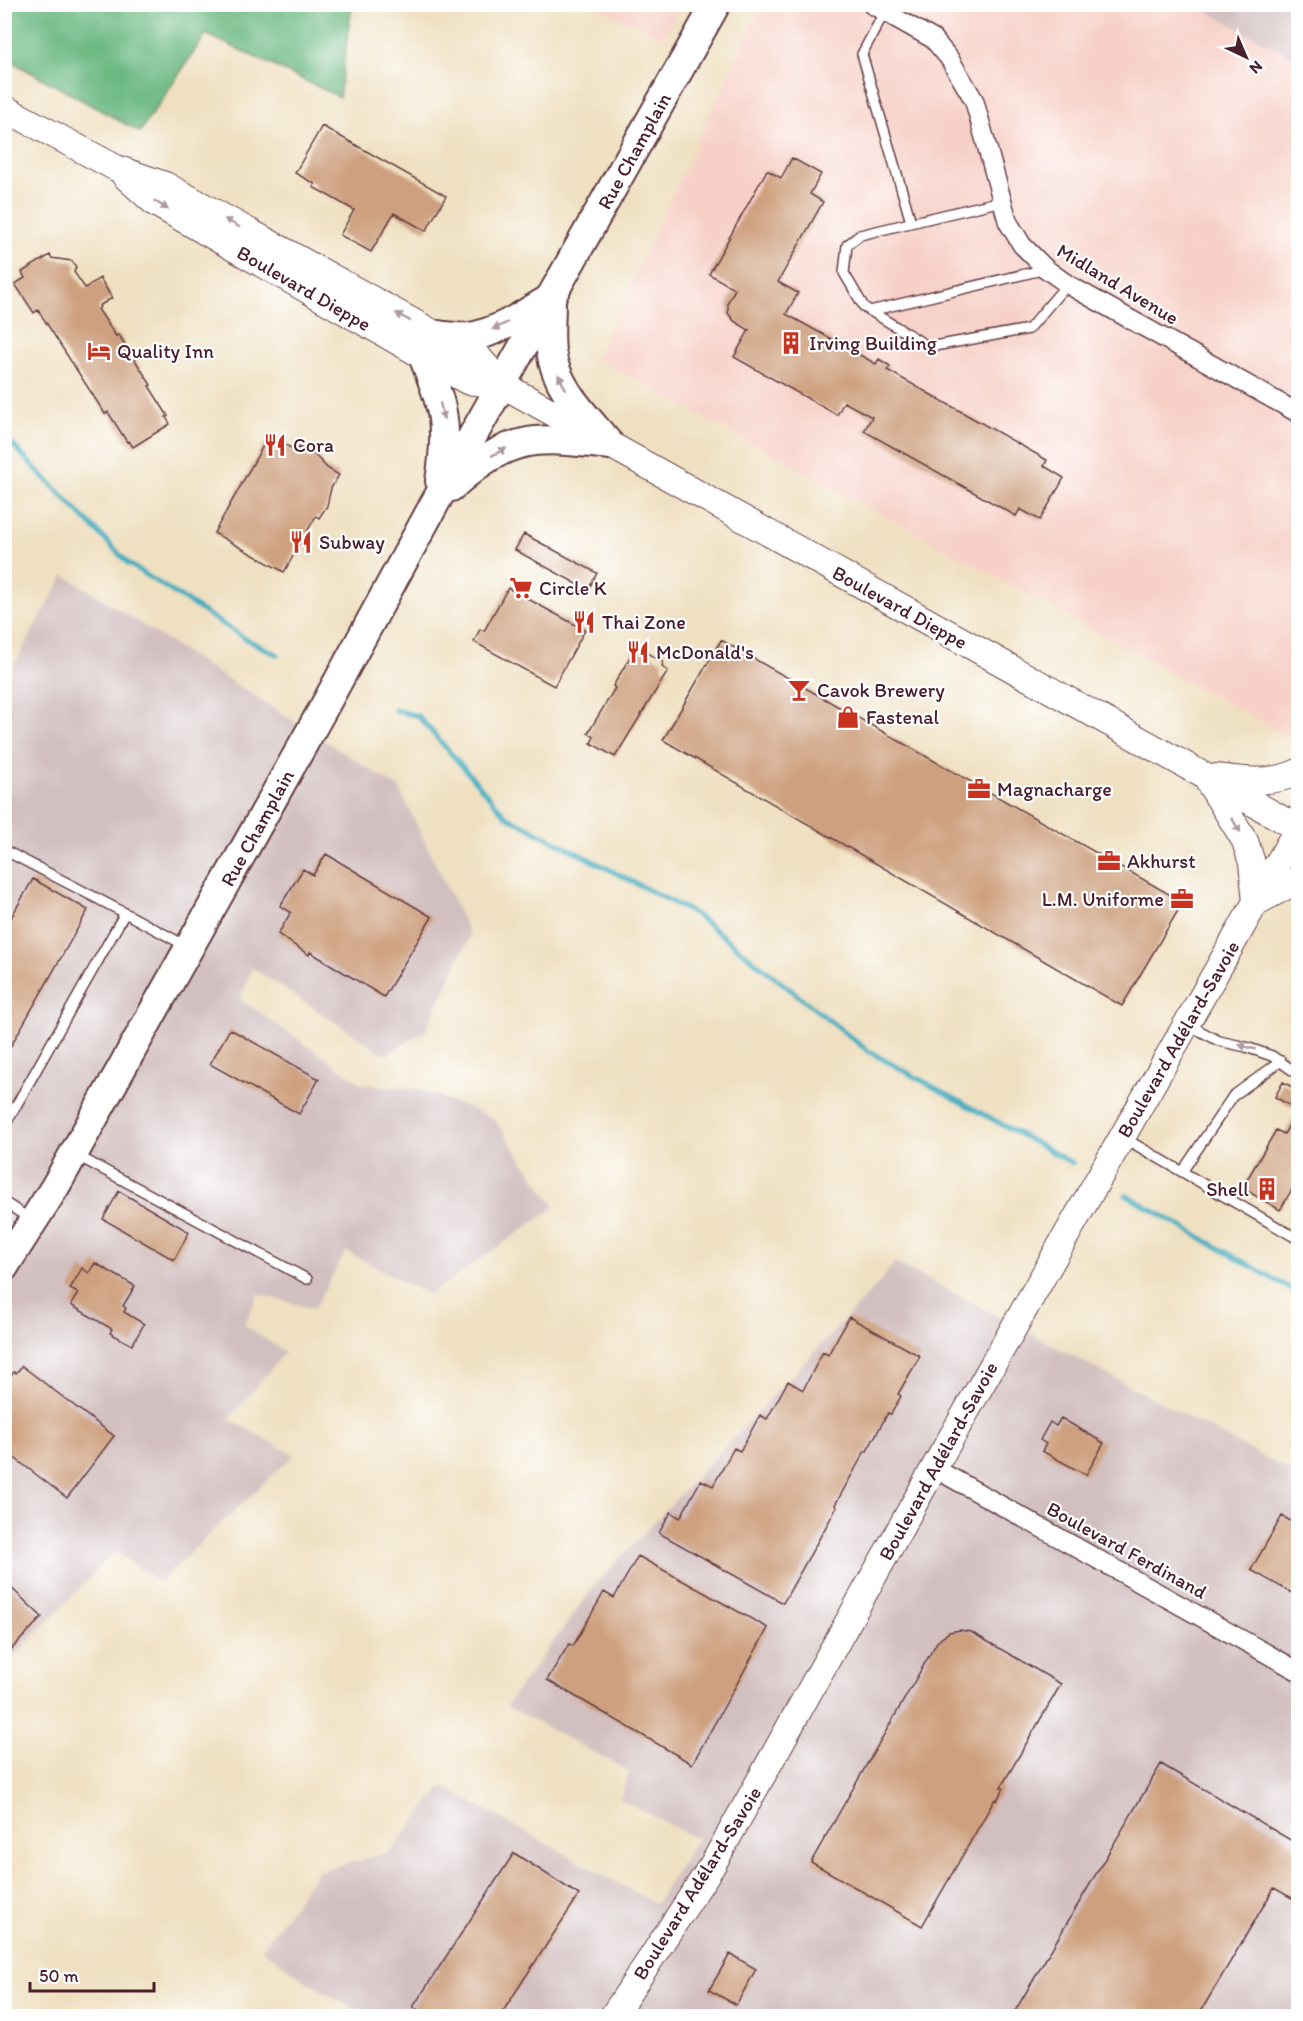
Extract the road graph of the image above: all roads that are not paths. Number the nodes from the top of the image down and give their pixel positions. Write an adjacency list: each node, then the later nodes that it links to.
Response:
1 (716, 4): 8 (main road, Rue Champlain)
2 (878, 8): 4 (street, Midland Avenue); 5 (lane)
3 (4, 108): 10 (main road, Boulevard Dieppe)
4 (1002, 201): 5 (lane); 6 (street, Midland Avenue)
5 (911, 222): 9 (lane)
6 (1046, 269): 7 (street, Midland Avenue); 9 (lane)
7 (1067, 284): 9 (lane); 12 (street, Midland Avenue)
8 (551, 298): 10 (main road, one-way to 10); 11 (main road, Rue Champlain); 13 (main road, one-way to 8)
9 (870, 310)
10 (429, 346): 11 (main road, Boulevard Dieppe); 14 (main road, one-way to 14)
11 (502, 385): 13 (main road, Boulevard Dieppe); 14 (main road, Rue Champlain)
12 (1299, 413)
13 (610, 445): 14 (main road, one-way to 13); 16 (main road, Boulevard Dieppe)
14 (436, 501): 22 (main road, Rue Champlain)
15 (1299, 772): 16 (main road)
16 (1204, 776): 17 (main road, Boulevard Dieppe); 20 (main road, one-way to 20)
17 (1299, 828): 20 (main road, Boulevard Adélard-Savoie)
18 (4, 850): 21 (lane)
19 (1299, 880): 20 (main road)
20 (1256, 902): 23 (main road, Boulevard Adélard-Savoie)
21 (125, 913): 22 (lane); 26 (lane)
22 (190, 948): 28 (main road, Rue Champlain)
23 (1187, 1024): 24 (lane, one-way to 23); 27 (main road, Boulevard Adélard-Savoie)
24 (1281, 1061): 25 (lane); 29 (lane)
25 (1299, 1074)
26 (4, 1127)
27 (1122, 1137): 29 (lane); 35 (main road, Boulevard Adélard-Savoie)
28 (74, 1154): 31 (main road, Rue Champlain); 34 (lane)
29 (1182, 1172): 32 (lane)
30 (4, 1202): 31 (lane)
31 (34, 1222): 33 (main road, Rue Champlain)
32 (1299, 1239)
33 (4, 1267)
34 (307, 1279)
35 (934, 1468): 36 (street, Boulevard Ferdinand); 37 (main road, Boulevard Adélard-Savoie)
36 (1299, 1671)
37 (613, 2016)

